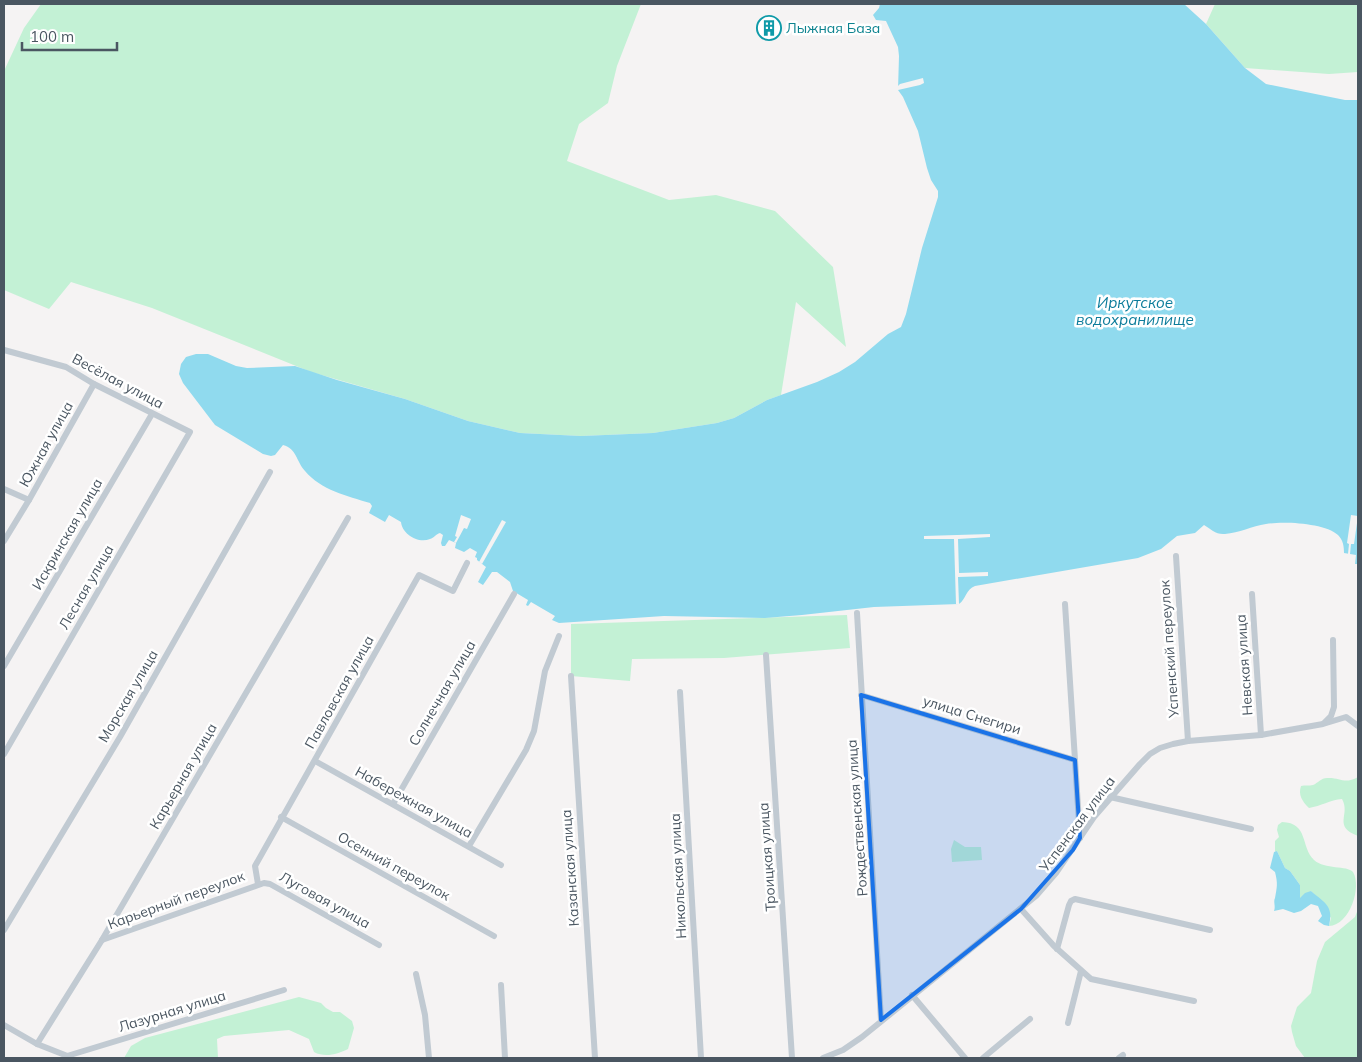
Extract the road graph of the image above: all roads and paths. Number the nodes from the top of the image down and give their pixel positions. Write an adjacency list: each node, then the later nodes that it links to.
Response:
1 (4, 350): 2 (street, Весёлая улица)
2 (94, 384): 3 (street, Весёлая улица); 7 (street, Южная улица)
3 (152, 414): 4 (street, Весёлая улица); 19 (street, Искринская улица)
4 (190, 432): 27 (street, Лесная улица)
5 (270, 472): 39 (street, Морская улица)
6 (4, 488): 7 (street)
7 (29, 500): 9 (street, Южная улица)
8 (348, 518): 42 (street, Карьерная улица)
9 (4, 541)
10 (1176, 556): 26 (street, Успенский переулок)
11 (467, 563): 29 (street, Павловская улица)
12 (514, 594): 31 (street, Солнечная улица)
13 (1252, 594): 25 (street, Невская улица)
14 (1065, 604): 28 (street)
15 (856, 613): 22 (street, Рождественская улица)
16 (559, 636): 35 (street)
17 (1332, 640): 23 (street)
18 (766, 655): 61 (street, Троицкая улица)
19 (4, 666)
20 (571, 676): 59 (street, Казанская улица)
21 (680, 692): 60 (street, Никольская улица)
22 (861, 695): 28 (street, улица Снегири); 52 (street, Рождественская улица)
23 (1323, 724): 24 (street, Успенская улица); 25 (street, Успенская улица)
24 (1358, 726)
25 (1260, 735): 26 (street, Успенская улица)
26 (1188, 741): 30 (street, Успенская улица)
27 (4, 754)
28 (1075, 760): 34 (street)
29 (315, 761): 31 (street, Набережная улица); 32 (street, Павловская улица)
30 (1110, 797): 33 (street); 34 (street, Успенская улица)
31 (393, 804): 35 (street, Набережная улица)
32 (281, 817): 37 (street, Павловская улица); 41 (street, Осенний переулок)
33 (1251, 829)
34 (1080, 838): 38 (street, Успенская улица)
35 (469, 846): 36 (street, Набережная улица)
36 (501, 865)
37 (258, 884): 42 (street, Карьерный переулок); 43 (street, Луговая улица)
38 (1021, 909): 44 (street); 49 (street, Успенская улица)
39 (4, 930)
40 (1210, 930): 44 (street)
41 (494, 936)
42 (102, 940): 55 (street, Карьерная улица)
43 (380, 945)
44 (1057, 949): 45 (street)
45 (1080, 971): 50 (street); 53 (street)
46 (416, 974): 57 (street)
47 (501, 985): 58 (street)
48 (284, 990): 56 (street, Лазурная улица)
49 (912, 995): 52 (street, Успенская улица); 63 (street)
50 (1194, 1001)
51 (1030, 1019): 64 (street)
52 (881, 1020): 62 (street, Успенская улица)
53 (1068, 1024)
54 (4, 1025): 55 (street)
55 (37, 1044): 56 (street)
56 (70, 1057)
57 (429, 1058)
58 (505, 1058)
59 (595, 1058)
60 (701, 1058)
61 (792, 1058)
62 (823, 1058)
63 (965, 1058)
64 (983, 1058)

